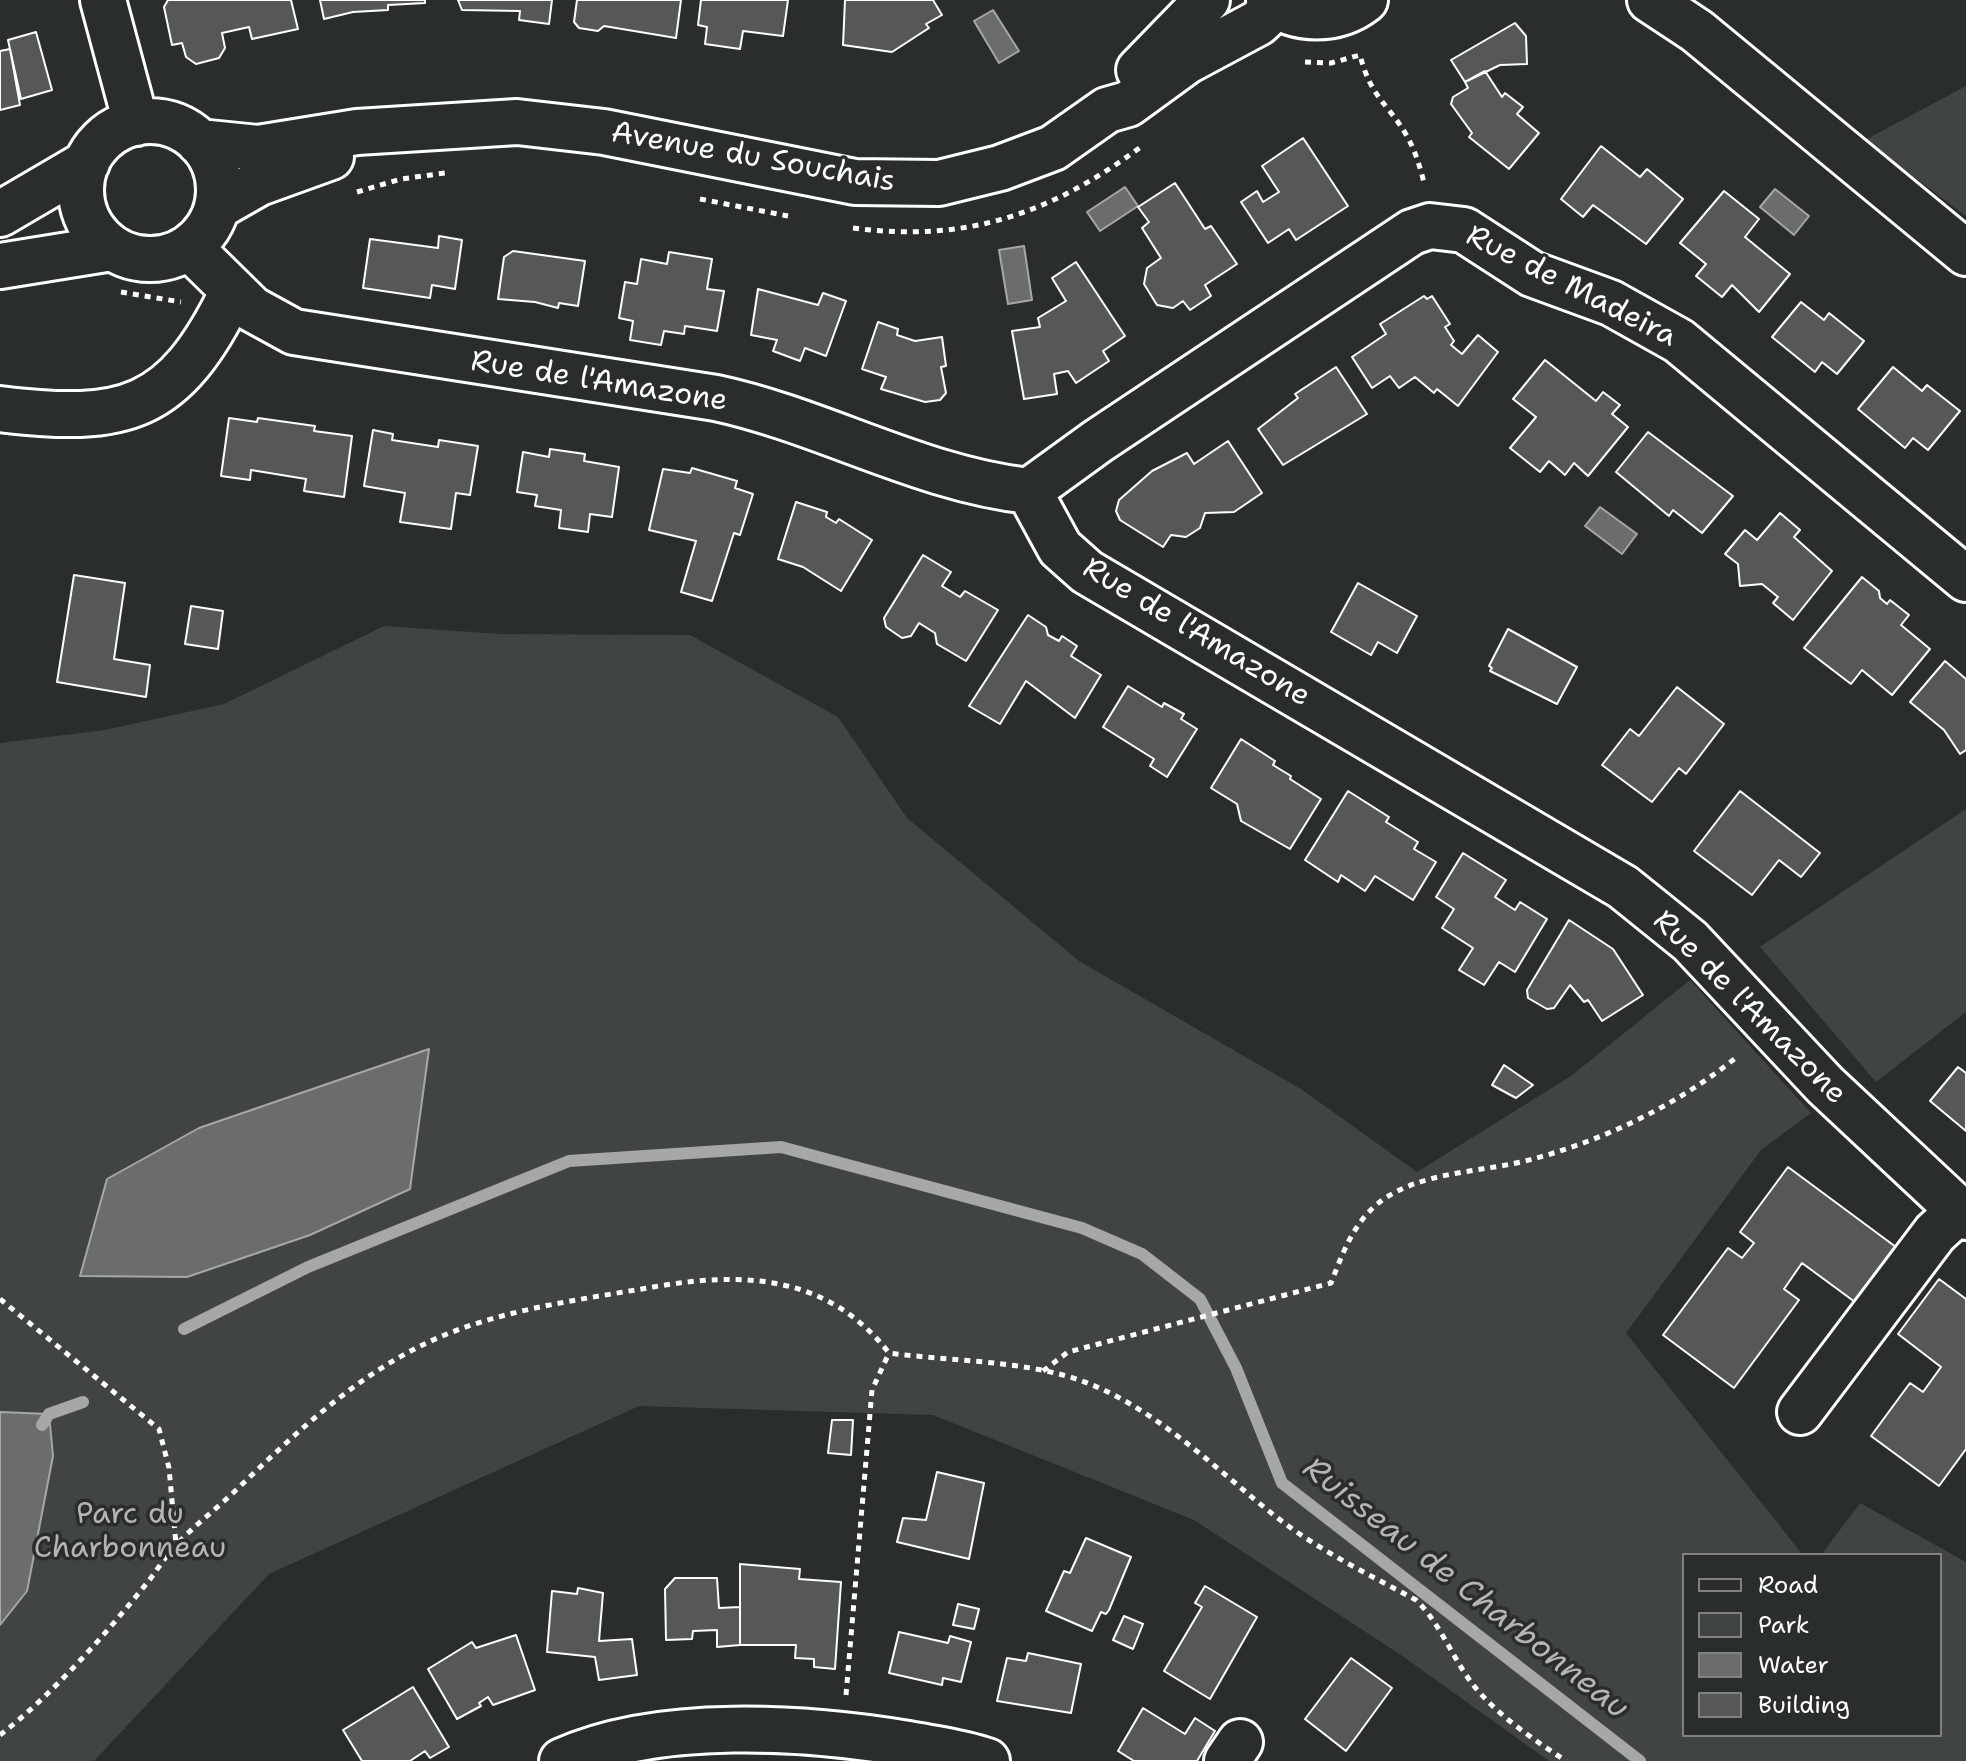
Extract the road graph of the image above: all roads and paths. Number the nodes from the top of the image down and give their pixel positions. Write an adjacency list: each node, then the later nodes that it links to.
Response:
1 (103, 0): 7 (street)
2 (1207, 0): 6 (street, Avenue du Souchais)
3 (1365, 0): 5 (street)
4 (1650, 0): 16 (street)
5 (1272, 3): 6 (street, Avenue du Souchais)
6 (1107, 110): 8 (street, Avenue du Souchais)
7 (136, 123): 9 (street); 10 (street)
8 (382, 133): 9 (street, Avenue du Souchais); 11 (street, Avenue du Souchais)
9 (199, 142): 11 (street)
10 (87, 163): 12 (street); 14 (street)
11 (217, 207): 15 (street)
12 (0, 214)
13 (0, 232): 14 (street)
14 (101, 237): 15 (street); 17 (street)
15 (189, 247): 18 (street, Rue de l'Amazone)
16 (1966, 253)
17 (0, 266)
18 (232, 293): 19 (street); 20 (street, Rue de l'Amazone)
19 (0, 409)
20 (1029, 491): 21 (street, Rue de Madeira); 22 (street, Rue de l'Amazone)
21 (1966, 579)
22 (1771, 1031): 23 (street, Rue de l'Amazone); 26 (path)
23 (1963, 1214): 27 (street)
24 (0, 1299): 28 (path)
25 (889, 1353): 26 (path); 28 (path); 29 (path)
26 (1043, 1371): 33 (path)
27 (1800, 1412)
28 (176, 1545): 30 (path)
29 (846, 1693)
30 (0, 1735)
31 (562, 1761): 32 (street)
32 (987, 1761)
33 (1566, 1761)

